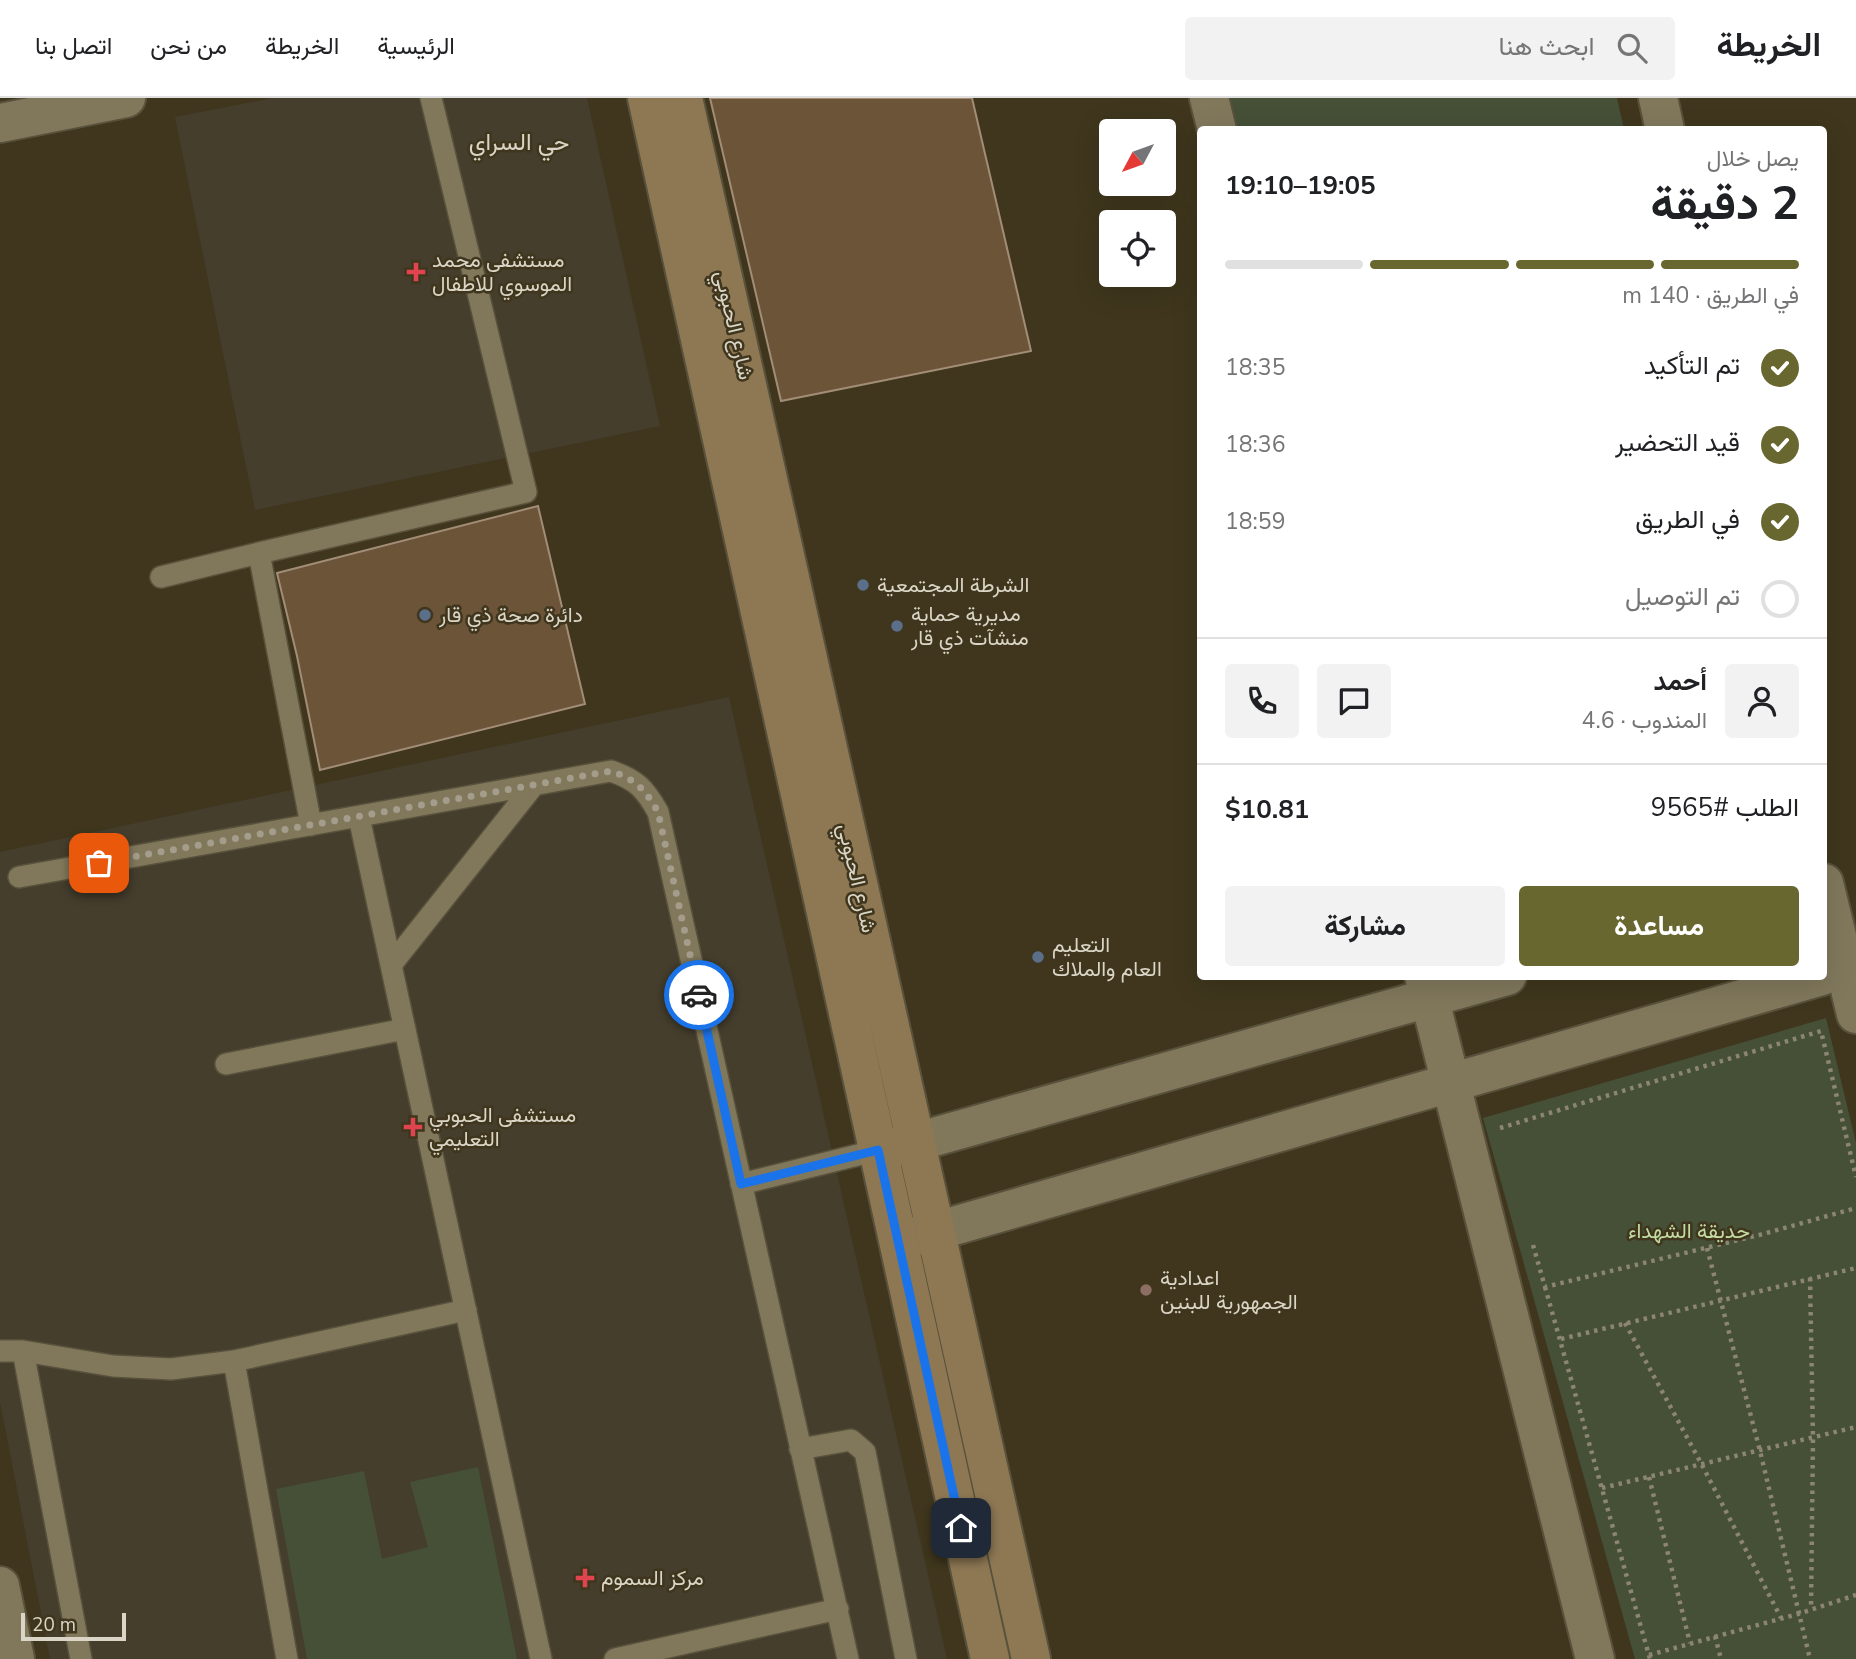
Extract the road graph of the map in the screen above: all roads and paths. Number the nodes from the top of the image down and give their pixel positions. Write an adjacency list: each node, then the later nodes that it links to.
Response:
1 (126, 98): 7 (street)
2 (431, 98): 10 (lane)
3 (647, 98): 30 (main road, شارع الحبوبي)
4 (683, 98): 29 (main road, شارع الحبوبي)
5 (1209, 98): 8 (street)
6 (1658, 98): 9 (street)
7 (0, 123)
8 (1216, 126)
9 (1664, 126)
10 (259, 553): 11 (lane); 14 (lane)
11 (161, 577)
12 (534, 785): 13 (lane); 19 (lane); 32 (lane)
13 (359, 817): 14 (lane); 19 (lane)
14 (311, 825): 16 (lane)
15 (1856, 874): 17 (street)
16 (19, 877)
17 (1827, 883)
18 (1827, 904): 20 (street)
19 (391, 965): 25 (lane)
20 (1837, 972): 24 (street)
21 (1480, 980): 23 (street)
22 (1810, 980): 27 (street)
23 (1427, 988): 27 (street); 29 (street)
24 (1856, 1014)
25 (405, 1029): 26 (lane); 42 (lane)
26 (226, 1064)
27 (1450, 1085): 34 (street); 73 (street)
28 (1498, 1128): 31 (path)
29 (916, 1142): 30 (street); 34 (main road, شارع الحبوبي)
30 (878, 1150): 32 (lane); 36 (main road, شارع الحبوبي)
31 (1856, 1177)
32 (741, 1184): 50 (lane)
33 (1856, 1208): 37 (path)
34 (936, 1231): 36 (street); 72 (main road, شارع الحبوبي)
35 (1529, 1234): 40 (path)
36 (897, 1240): 71 (main road, شارع الحبوبي)
37 (1707, 1248): 40 (path); 41 (path)
38 (1856, 1268): 39 (path)
39 (1810, 1278): 41 (path); 49 (path)
40 (1545, 1287): 44 (path)
41 (1719, 1299): 43 (path); 51 (path)
42 (466, 1310): 47 (lane); 67 (lane)
43 (1625, 1323): 44 (path); 52 (path)
44 (1560, 1339): 54 (path)
45 (23, 1351): 46 (lane); 47 (lane); 65 (lane)
46 (0, 1352)
47 (234, 1361): 66 (lane)
48 (1856, 1427): 49 (path)
49 (1813, 1438): 51 (path); 58 (path)
50 (800, 1449): 57 (lane); 70 (lane)
51 (1760, 1451): 52 (path); 59 (path)
52 (1702, 1465): 53 (path); 60 (path)
53 (1649, 1477): 54 (path); 62 (path)
54 (1602, 1488): 63 (path)
55 (0, 1586): 64 (street)
56 (1856, 1595): 58 (path)
57 (838, 1609): 68 (lane); 69 (lane)
58 (1811, 1609): 59 (path)
59 (1798, 1614): 60 (path); 75 (path)
60 (1781, 1618): 61 (path)
61 (1715, 1636): 62 (path); 74 (path)
62 (1690, 1643): 63 (path)
63 (1649, 1657)
64 (15, 1659)
65 (81, 1659)
66 (287, 1659)
67 (541, 1659)
68 (615, 1659)
69 (848, 1659)
70 (906, 1659)
71 (990, 1659)
72 (1031, 1659)
73 (1595, 1659)
74 (1721, 1659)
75 (1810, 1659)

